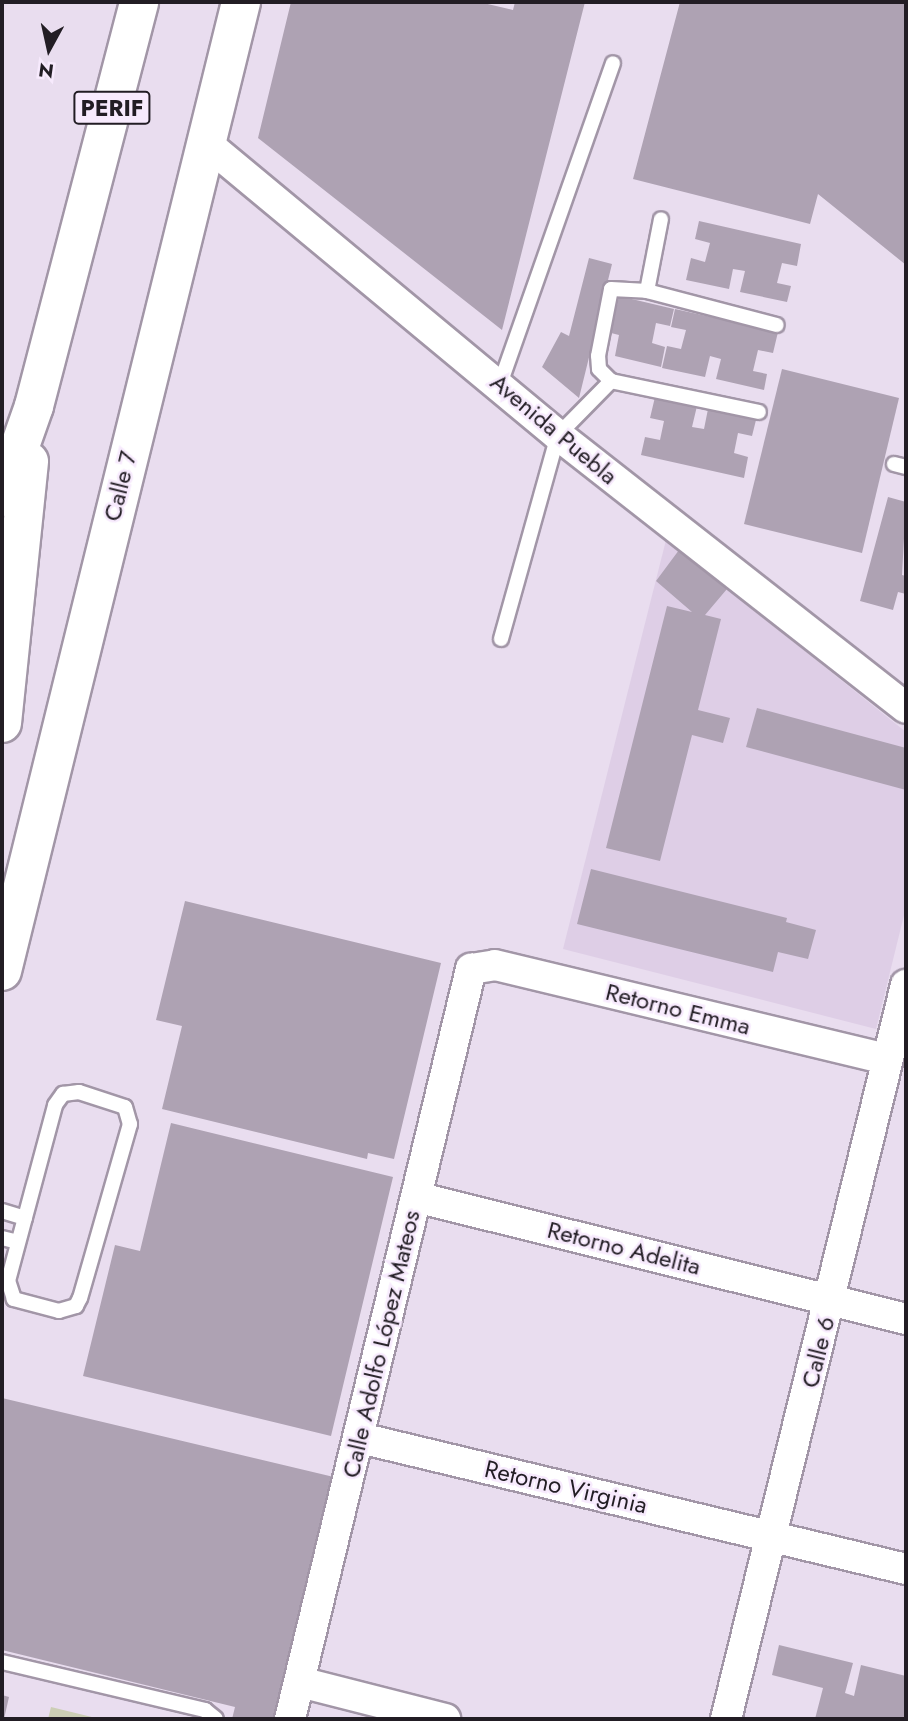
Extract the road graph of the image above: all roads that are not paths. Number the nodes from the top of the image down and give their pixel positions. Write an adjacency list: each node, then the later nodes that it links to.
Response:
1 (139, 2): 10 (main road, PERIF)
2 (241, 2): 4 (main road, Calle 7)
3 (612, 63): 9 (lane)
4 (206, 143): 9 (street, Avenida Puebla); 18 (main road, Calle 7)
5 (661, 219): 6 (lane)
6 (647, 291): 7 (lane); 8 (lane)
7 (777, 325)
8 (611, 381): 11 (lane); 12 (lane)
9 (500, 384): 12 (street, Avenida Puebla)
10 (34, 406): 13 (main road, PERIF); 16 (main road, PERIF)
11 (759, 412)
12 (558, 435): 14 (lane); 15 (street, Avenida Puebla)
13 (2, 497)
14 (501, 639)
15 (906, 708)
16 (2, 723)
17 (471, 969): 20 (street, Retorno Emma); 21 (street, Calle Adolfo López Mateos)
18 (2, 971)
19 (906, 985): 20 (street, Calle 6)
20 (886, 1059): 26 (street, Calle 6)
21 (416, 1197): 26 (street, Retorno Adelita); 28 (street, Calle Adolfo López Mateos)
22 (2, 1211): 23 (lane)
23 (25, 1218): 25 (lane); 25 (lane)
24 (2, 1238): 25 (lane)
25 (18, 1242)
26 (831, 1299): 27 (street, Retorno Adelita); 29 (street, Calle 6)
27 (906, 1319)
28 (360, 1438): 29 (street, Retorno Virginia); 32 (street, Calle Adolfo López Mateos)
29 (772, 1536): 30 (street, Retorno Virginia); 36 (street, Calle 6)
30 (906, 1569)
31 (2, 1662): 33 (lane)
32 (300, 1682): 34 (street, Calle Adolfo López Mateos); 35 (street)
33 (216, 1719)
34 (290, 1719)
35 (445, 1719)
36 (726, 1719)

